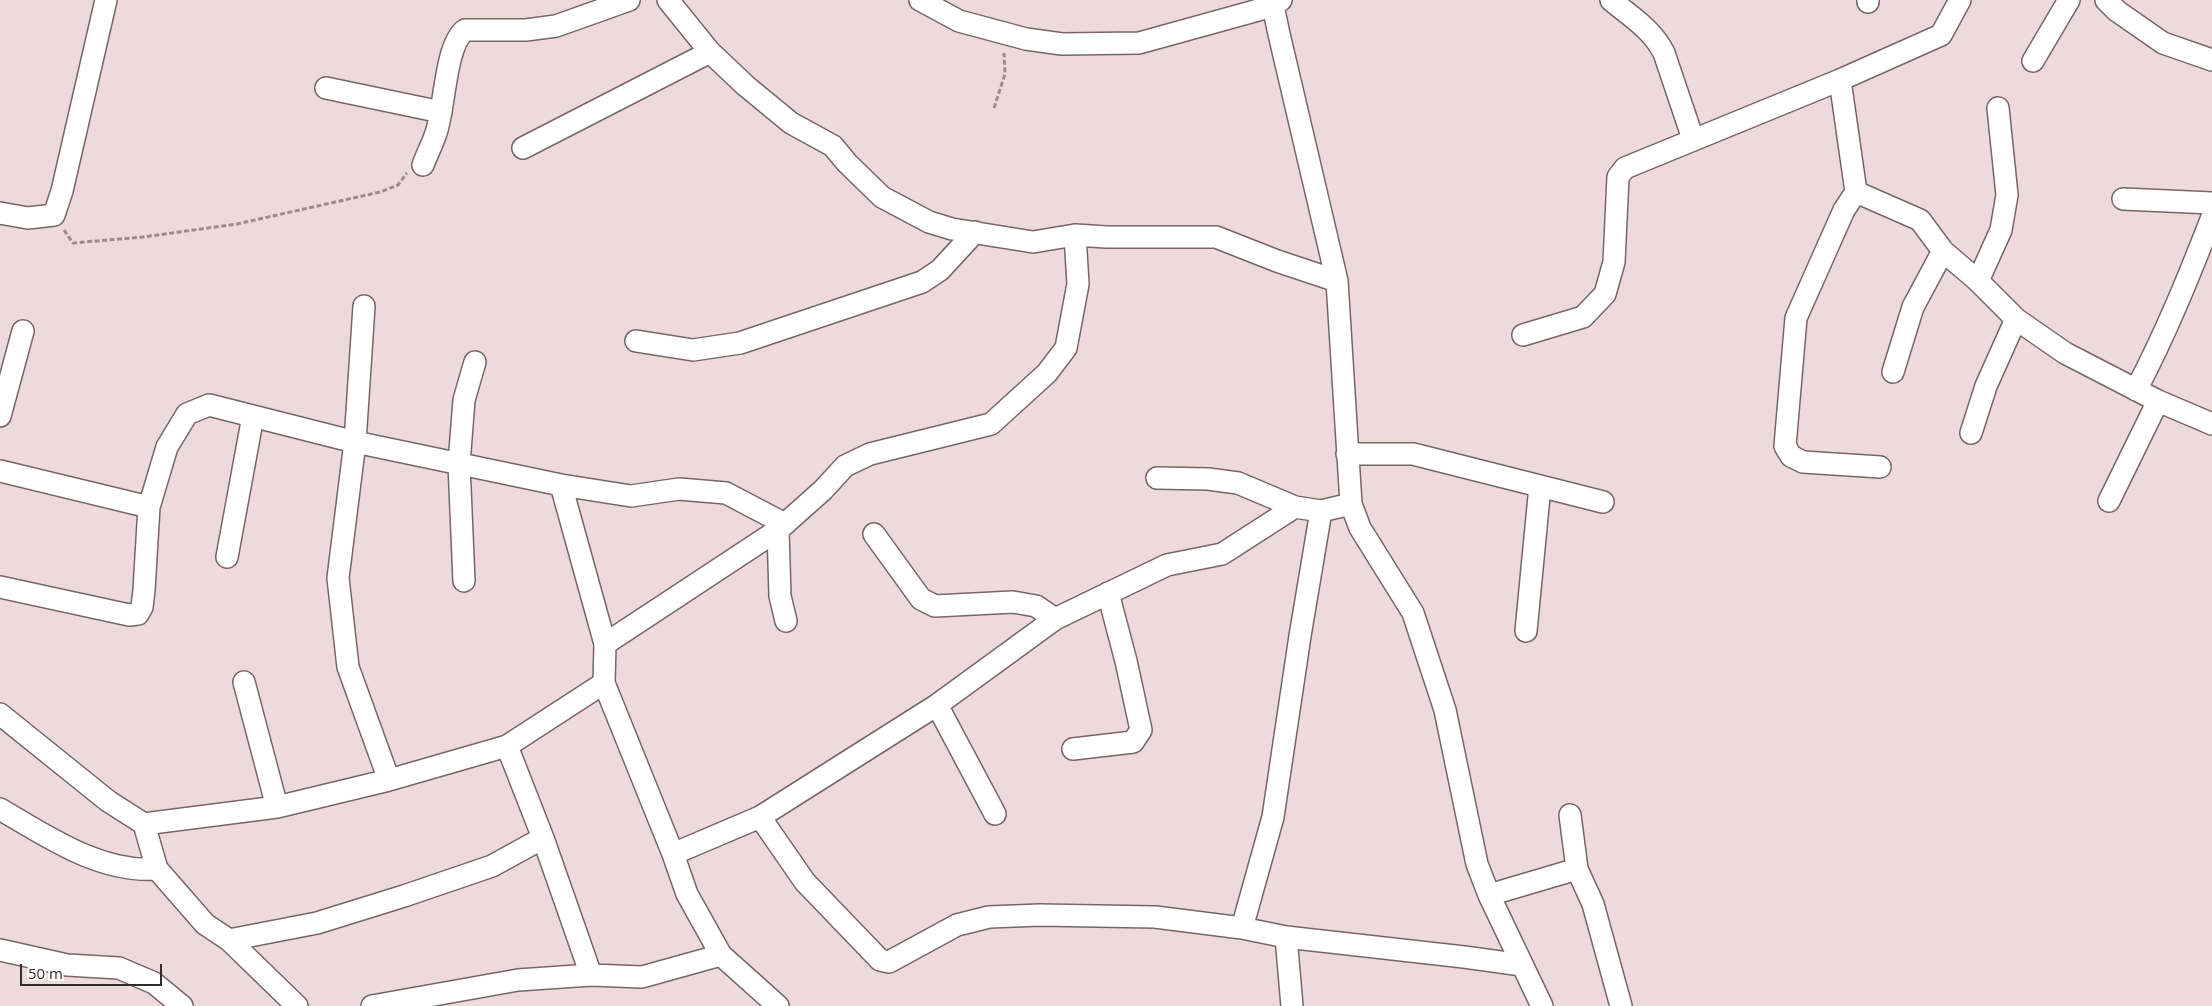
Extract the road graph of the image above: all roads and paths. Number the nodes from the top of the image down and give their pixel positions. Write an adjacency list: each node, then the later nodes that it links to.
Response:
1 (106, 0): 26 (street)
2 (629, 0): 18 (street)
3 (668, 0): 11 (street)
4 (920, 0): 10 (street)
5 (1611, 0): 19 (street)
6 (1960, 0): 14 (street)
7 (2069, 0): 13 (street)
8 (2106, 0): 12 (street)
9 (1275, 2): 10 (street); 31 (street)
10 (1004, 32): 16 (path)
11 (710, 52): 20 (street); 28 (street)
12 (2212, 60)
13 (2032, 61)
14 (1840, 80): 19 (street); 22 (street)
15 (326, 88): 18 (street)
16 (994, 108)
17 (1998, 108): 32 (street)
18 (441, 112): 21 (street)
19 (1693, 139): 36 (street)
20 (523, 148)
21 (423, 165): 26 (path)
22 (1856, 192): 30 (street); 49 (street)
23 (2123, 199): 24 (street)
24 (2212, 203)
25 (0, 213): 26 (street)
26 (54, 215)
27 (2212, 216): 40 (street)
28 (975, 232): 29 (street); 37 (street)
29 (1075, 235): 31 (street); 60 (street)
30 (1943, 251): 32 (street); 39 (street)
31 (1337, 281): 47 (street)
32 (1978, 281): 34 (street)
33 (364, 306): 46 (street)
34 (2016, 319): 40 (street); 45 (street)
35 (23, 331): 42 (street)
36 (1523, 335)
37 (636, 341)
38 (475, 362): 48 (street)
39 (1893, 372)
40 (2136, 390): 41 (street)
41 (2158, 401): 44 (street); 54 (street)
42 (0, 416)
43 (253, 416): 46 (street); 57 (street); 62 (street)
44 (2212, 424)
45 (1971, 433)
46 (355, 442): 48 (street); 76 (street)
47 (1348, 454): 53 (street); 56 (street)
48 (459, 464): 52 (street); 63 (street)
49 (1880, 467)
50 (0, 471): 57 (street)
51 (1157, 478): 58 (street)
52 (561, 485): 60 (street); 69 (street)
53 (1540, 486): 55 (street); 68 (street)
54 (2109, 501)
55 (1603, 502)
56 (1351, 504): 59 (street); 87 (street)
57 (149, 507): 64 (street)
58 (1295, 507): 59 (street); 65 (street)
59 (1321, 511): 88 (street)
60 (781, 527): 67 (street); 69 (street)
61 (874, 534): 66 (street)
62 (227, 558)
63 (464, 581)
64 (0, 587)
65 (1108, 593): 66 (street); 75 (street)
66 (1054, 619): 72 (street)
67 (786, 621)
68 (1526, 631)
69 (605, 644): 71 (street)
70 (244, 682): 77 (street)
71 (604, 683): 74 (street); 84 (street)
72 (937, 705): 79 (street); 81 (street)
73 (0, 714): 82 (street)
74 (507, 746): 76 (street); 83 (street)
75 (1073, 749)
76 (388, 780): 77 (street)
77 (277, 807): 82 (street)
78 (0, 809): 85 (street)
79 (995, 814)
80 (1570, 815): 86 (street)
81 (760, 817): 84 (street); 88 (street)
82 (144, 824): 85 (street)
83 (543, 838): 90 (street); 94 (street)
84 (673, 854): 92 (street)
85 (157, 869): 90 (street)
86 (1577, 869): 87 (street); 101 (street)
87 (1489, 895): 93 (street)
88 (1242, 928): 89 (street)
89 (1286, 937): 93 (street); 99 (street)
90 (229, 940): 96 (street)
91 (0, 950): 95 (street)
92 (721, 955): 94 (street); 98 (street)
93 (1522, 965): 100 (street)
94 (591, 975): 97 (street)
95 (182, 1006)
96 (297, 1006)
97 (372, 1006)
98 (778, 1006)
99 (1292, 1006)
100 (1542, 1006)
101 (1621, 1006)

